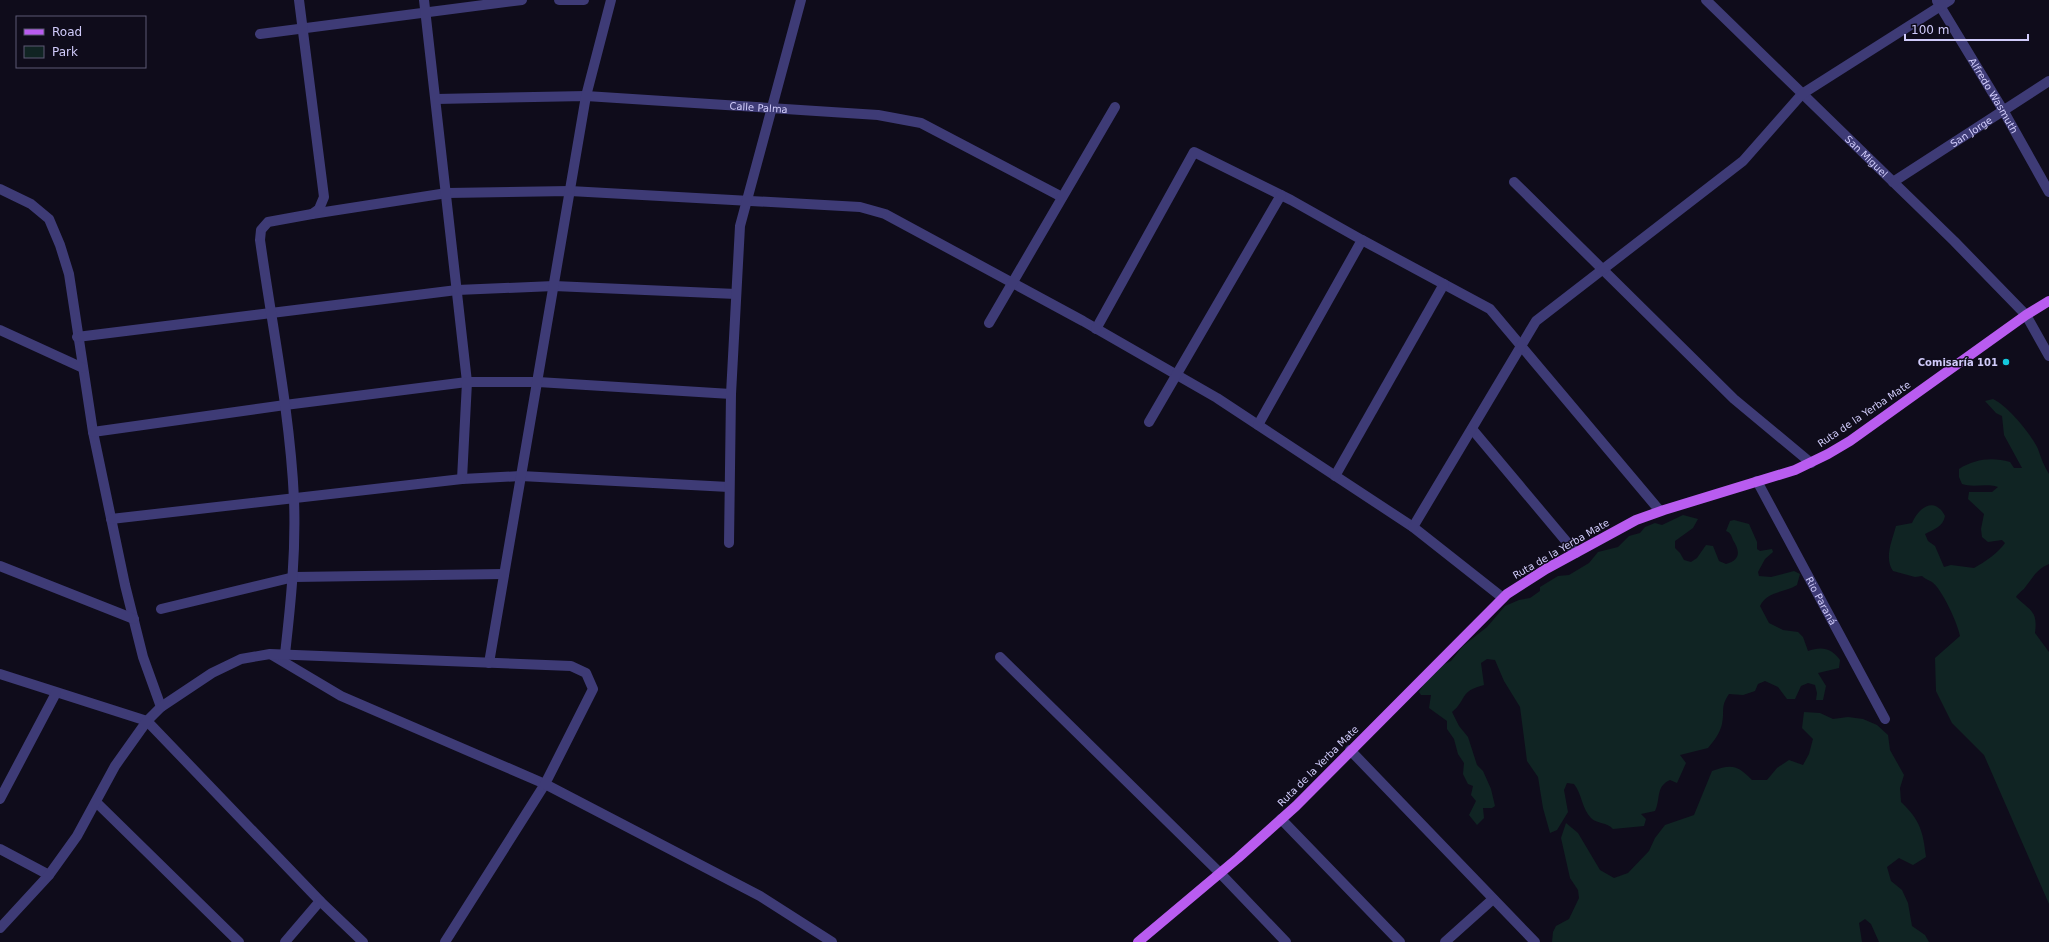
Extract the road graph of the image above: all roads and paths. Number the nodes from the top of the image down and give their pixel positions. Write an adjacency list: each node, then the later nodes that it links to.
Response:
1 (299, 0): 11 (street)
2 (424, 0): 10 (street)
3 (522, 0): 10 (street)
4 (559, 0): 5 (street)
5 (584, 0)
6 (611, 0): 15 (street)
7 (801, 0): 18 (street)
8 (1706, 0): 14 (street, San Miguel)
9 (1943, 2): 14 (street); 19 (street, Alfredo Wasmuth)
10 (426, 12): 11 (street); 16 (street)
11 (301, 29): 12 (street); 29 (street)
12 (260, 34)
13 (2049, 81): 19 (street, San Jorge)
14 (1802, 94): 21 (street, San Miguel); 31 (street)
15 (586, 96): 16 (street, Calle Palma); 18 (street, Calle Palma); 23 (street)
16 (436, 99): 25 (street)
17 (1115, 107): 27 (street)
18 (773, 109): 27 (street, Calle Palma); 28 (street)
19 (2003, 110): 21 (street, San Jorge); 24 (street, Alfredo Wasmuth)
20 (1514, 182): 31 (street)
21 (1893, 182): 39 (street, San Miguel)
22 (0, 189): 43 (street)
23 (570, 191): 25 (street); 28 (street); 34 (street)
24 (2049, 192)
25 (447, 194): 29 (street); 35 (street)
26 (1281, 195): 30 (street); 41 (street); 47 (street)
27 (1062, 197): 32 (street)
28 (747, 199): 32 (street); 36 (street)
29 (312, 214): 38 (street)
30 (1362, 240): 33 (street); 53 (street)
31 (1602, 270): 44 (street); 56 (street)
32 (1013, 283): 40 (street); 41 (street)
33 (1444, 284): 44 (street); 58 (street)
34 (554, 286): 35 (street); 36 (street); 49 (street)
35 (457, 290): 38 (street); 48 (street)
36 (736, 294): 50 (street)
37 (2049, 301): 39 (main road, Ruta de la Yerba Mate)
38 (270, 314): 43 (street); 51 (street)
39 (2026, 315): 45 (street, San Miguel); 56 (main road, Ruta de la Yerba Mate)
40 (989, 323)
41 (1096, 329): 47 (street)
42 (0, 330): 46 (street)
43 (77, 337): 46 (street)
44 (1522, 345): 54 (street); 63 (street)
45 (2049, 356)
46 (83, 368): 55 (street)
47 (1176, 374): 52 (street); 53 (street)
48 (467, 382): 49 (street); 51 (street); 59 (street)
49 (538, 382): 50 (street); 57 (street)
50 (731, 394): 61 (street)
51 (285, 405): 55 (street); 62 (street)
52 (1149, 422)
53 (1258, 425): 58 (street)
54 (1472, 429): 65 (street); 67 (street)
55 (93, 432): 64 (street)
56 (1811, 463): 60 (main road, Ruta de la Yerba Mate)
57 (521, 476): 59 (street); 61 (street); 69 (street)
58 (1335, 476): 65 (street)
59 (462, 478): 62 (street)
60 (1758, 481): 63 (main road, Ruta de la Yerba Mate); 81 (street, Rio Paraná)
61 (729, 487): 66 (street)
62 (294, 499): 64 (street); 70 (street)
63 (1660, 511): 67 (main road, Ruta de la Yerba Mate)
64 (111, 519): 73 (street)
65 (1414, 527): 71 (street)
66 (729, 543)
67 (1576, 553): 71 (main road, Ruta de la Yerba Mate)
68 (0, 566): 73 (street)
69 (504, 574): 70 (street); 77 (street)
70 (294, 577): 72 (street); 75 (street)
71 (1503, 598): 83 (main road, Ruta de la Yerba Mate)
72 (160, 609)
73 (134, 619): 80 (street)
74 (270, 654): 75 (street); 80 (street); 84 (street)
75 (285, 654): 77 (street)
76 (1000, 657): 89 (street)
77 (489, 663): 84 (street)
78 (0, 674): 79 (street)
79 (56, 693): 82 (street); 85 (street)
80 (161, 707): 82 (street)
81 (1885, 719)
82 (147, 721): 86 (street); 92 (street)
83 (1350, 750): 87 (main road, Ruta de la Yerba Mate); 91 (street)
84 (545, 784): 97 (street); 98 (street)
85 (0, 799)
86 (96, 802): 90 (street); 94 (street)
87 (1281, 819): 89 (main road, Ruta de la Yerba Mate); 101 (street)
88 (0, 848): 90 (street)
89 (1220, 873): 99 (main road, Ruta de la Yerba Mate); 100 (street)
90 (49, 875): 93 (street)
91 (1493, 899): 102 (street); 103 (street)
92 (320, 901): 95 (street); 96 (street)
93 (0, 928)
94 (239, 942)
95 (285, 942)
96 (363, 942)
97 (445, 942)
98 (832, 942)
99 (1138, 942)
100 (1286, 942)
101 (1400, 942)
102 (1444, 942)
103 (1535, 942)

